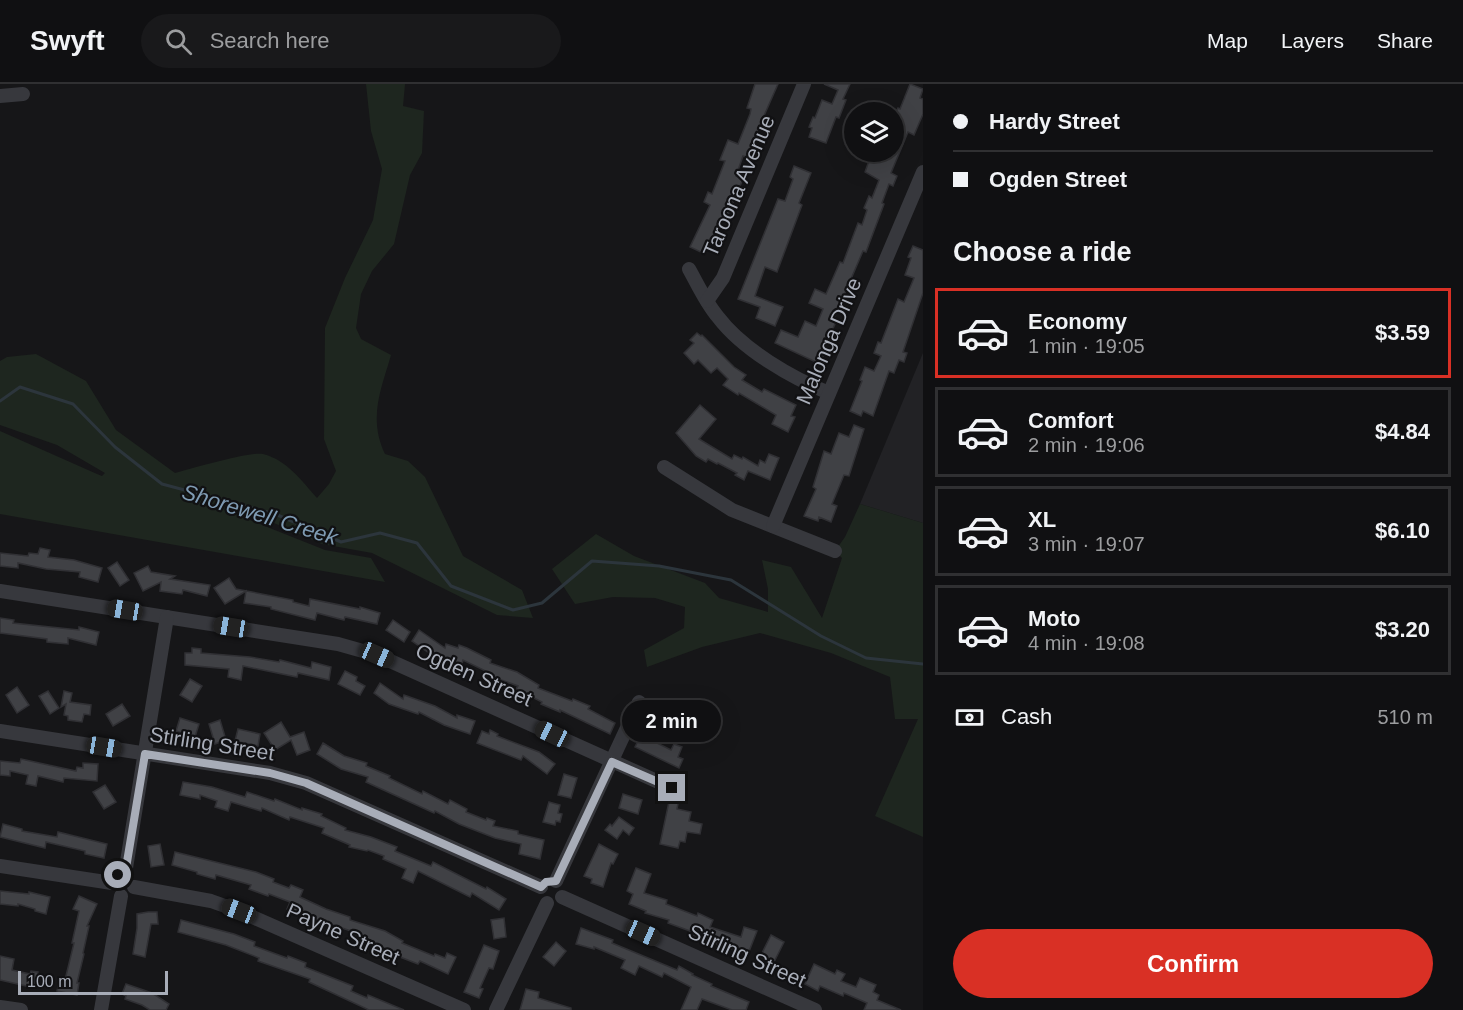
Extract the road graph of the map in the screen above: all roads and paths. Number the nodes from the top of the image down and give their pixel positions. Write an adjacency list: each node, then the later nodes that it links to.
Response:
1 (804, 84): 6 (street, Taroona Avenue)
2 (23, 94): 3 (street)
3 (0, 96)
4 (923, 172): 7 (street, Malonga Drive)
5 (689, 269): 6 (street)
6 (707, 301): 7 (street)
7 (829, 393): 9 (street, Malonga Drive)
8 (664, 467): 9 (street)
9 (773, 526): 10 (street)
10 (835, 551)
11 (0, 591): 12 (street, Ogden Street)
12 (167, 617): 15 (street); 16 (street, Ogden Street)
13 (639, 702): 16 (street)
14 (0, 731): 15 (street, Stirling Street)
15 (145, 754): 19 (street); 23 (street, Stirling Street)
16 (612, 762): 17 (street, Ogden Street); 20 (street)
17 (672, 788)
18 (0, 866): 21 (street)
19 (125, 874): 21 (street); 22 (street)
20 (556, 881): 23 (street); 25 (street)
21 (112, 883): 24 (street)
22 (134, 887): 24 (street); 30 (street, Payne Street)
23 (541, 887): 26 (street)
24 (121, 896): 29 (street)
25 (562, 897): 26 (street); 32 (street, Stirling Street)
26 (547, 903): 31 (street)
27 (0, 1007): 28 (street)
28 (21, 1010)
29 (101, 1010)
30 (464, 1010)
31 (496, 1010)
32 (815, 1010)

